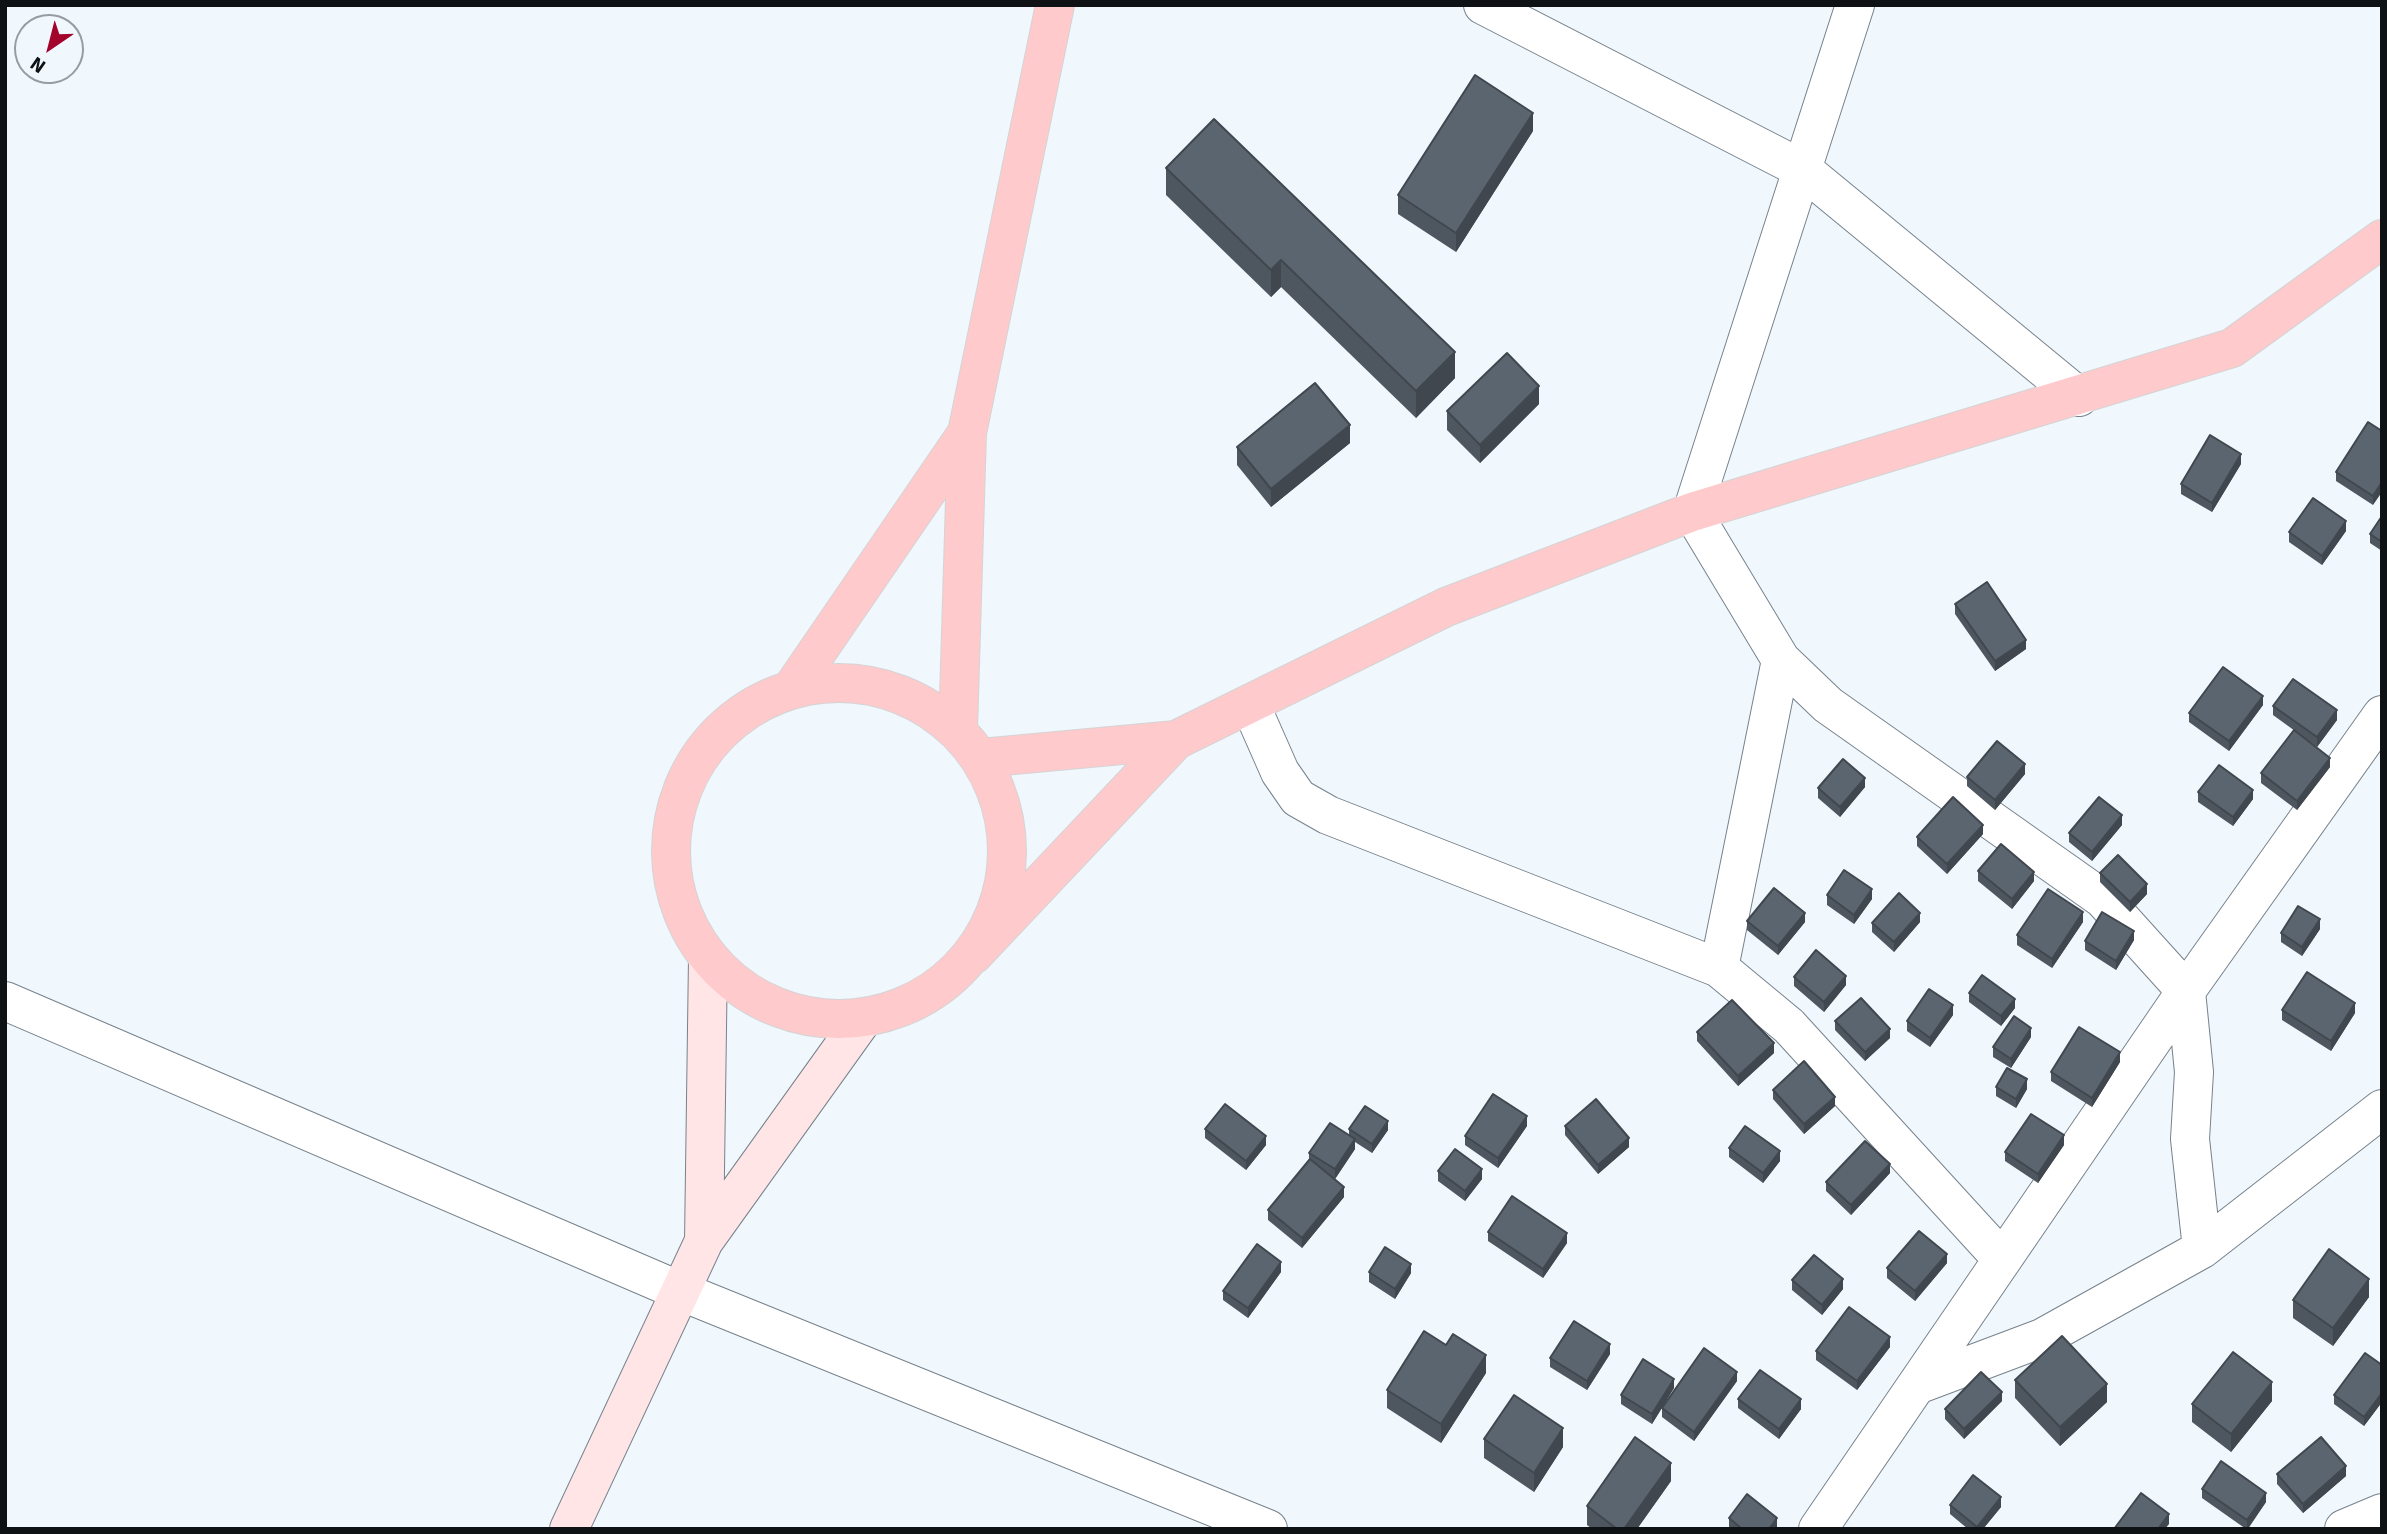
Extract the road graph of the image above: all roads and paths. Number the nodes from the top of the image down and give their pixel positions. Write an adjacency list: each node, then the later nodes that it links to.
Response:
1 (1055, 5): 7 (main road)
2 (1483, 5): 4 (street)
3 (1854, 5): 4 (street)
4 (1802, 169): 6 (street); 8 (street)
5 (2382, 239): 6 (main road)
6 (2079, 397): 8 (main road)
7 (967, 433): 10 (main road); 14 (main road)
8 (1692, 512): 9 (street); 11 (main road)
9 (1781, 660): 17 (street); 18 (street)
10 (793, 687): 14 (main road); 16 (main road)
11 (1250, 704): 13 (main road); 17 (street)
12 (2382, 715): 18 (street)
13 (1177, 740): 14 (main road); 15 (main road)
14 (970, 745): 15 (main road)
15 (973, 955): 20 (main road)
16 (708, 957): 20 (main road); 22 (main road)
17 (1719, 968): 24 (street)
18 (2186, 991): 23 (street); 24 (street)
19 (5, 1001): 25 (street)
20 (863, 1019): 22 (main road)
21 (2382, 1109): 23 (street)
22 (704, 1241): 25 (main road)
23 (2202, 1250): 26 (street)
24 (2002, 1259): 26 (street)
25 (680, 1291): 28 (main road); 29 (street)
26 (1917, 1385): 30 (street)
27 (2382, 1513): 31 (street)
28 (569, 1529)
29 (1268, 1529)
30 (1818, 1529)
31 (2344, 1529)

